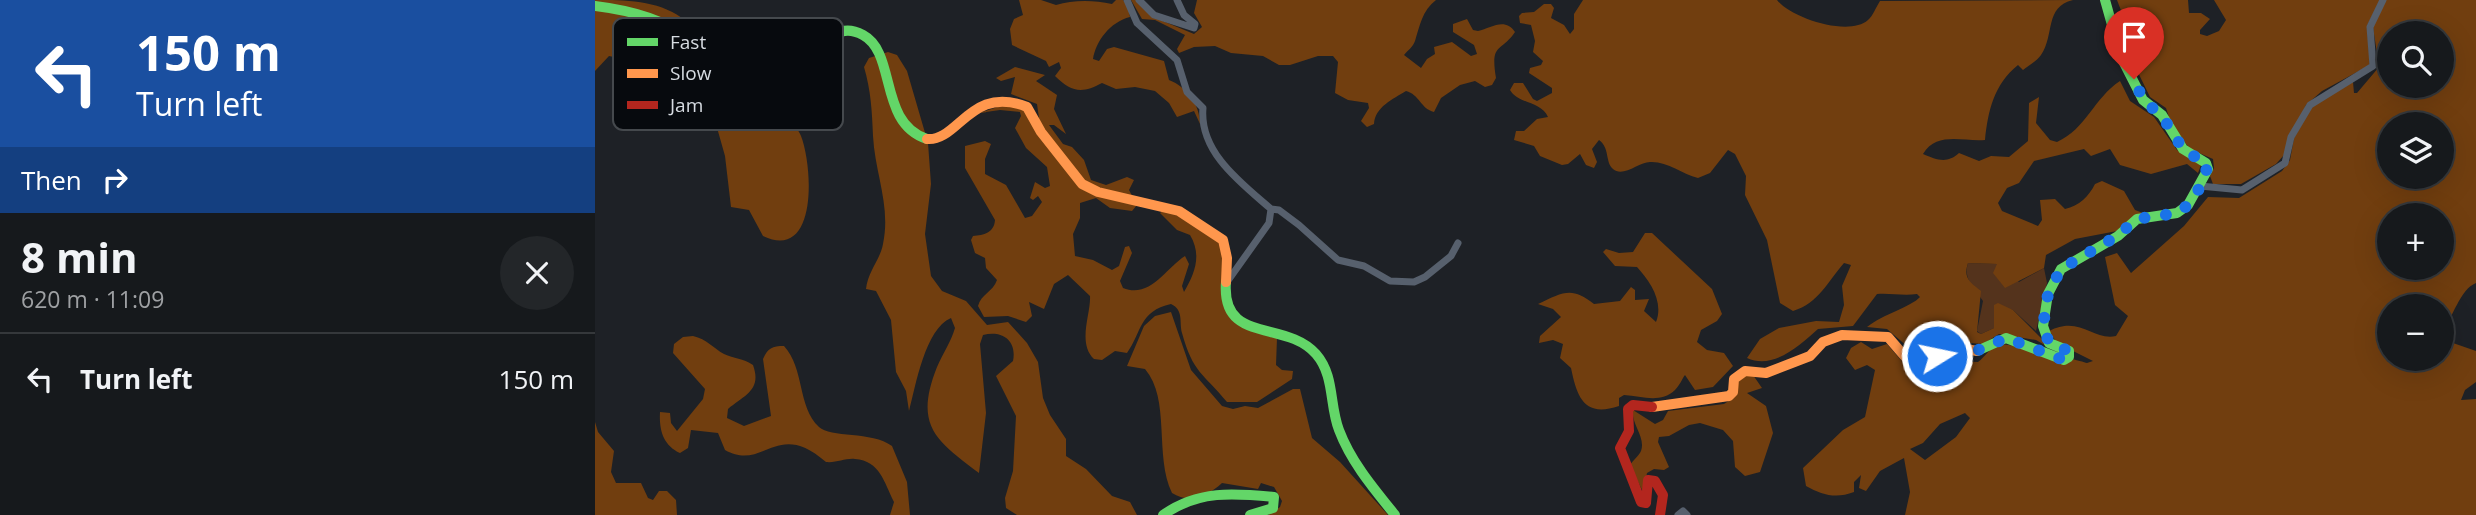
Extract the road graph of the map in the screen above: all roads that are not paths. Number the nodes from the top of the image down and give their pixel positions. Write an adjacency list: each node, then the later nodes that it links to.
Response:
1 (1127, 0): 10 (street)
2 (1139, 0): 3 (street)
3 (1177, 0)
4 (2105, 0): 9 (main road)
5 (2383, 0): 9 (street)
6 (595, 6): 7 (main road)
7 (646, 18)
8 (843, 32): 12 (main road)
9 (2200, 187): 16 (main road)
10 (1271, 209): 11 (street); 12 (street)
11 (1458, 243)
12 (1225, 284): 15 (main road)
13 (1163, 515): 14 (main road)
14 (1250, 515)
15 (1395, 515)
16 (1660, 515)
17 (1678, 515): 18 (street)
18 (1687, 515)

